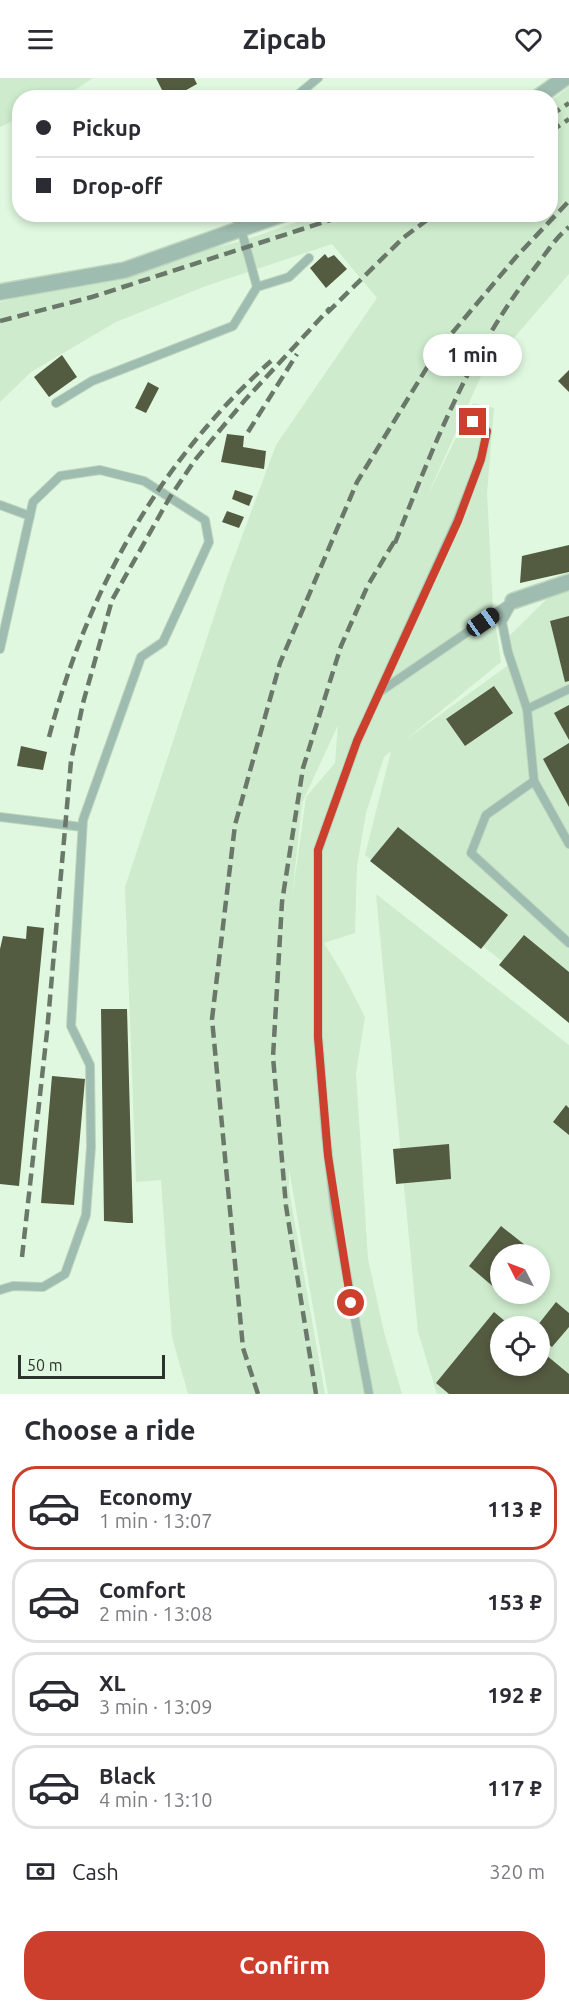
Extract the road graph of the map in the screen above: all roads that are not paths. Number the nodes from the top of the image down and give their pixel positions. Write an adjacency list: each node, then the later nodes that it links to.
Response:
1 (318, 78): 4 (lane)
2 (565, 78): 3 (street)
3 (549, 83)
4 (304, 90)
5 (238, 222): 7 (lane)
6 (261, 222): 7 (street)
7 (241, 229): 9 (lane); 10 (street)
8 (309, 258): 9 (lane)
9 (257, 287): 11 (lane)
10 (0, 292)
11 (56, 403)
12 (473, 422): 19 (lane)
13 (0, 505): 14 (lane)
14 (30, 516): 17 (lane); 23 (lane)
15 (569, 582): 16 (street)
16 (513, 601): 19 (lane); 20 (lane)
17 (0, 649)
18 (569, 689): 20 (lane)
19 (379, 692): 27 (lane)
20 (527, 710): 21 (lane)
21 (534, 781): 24 (lane); 25 (lane)
22 (0, 818): 23 (lane)
23 (82, 827): 26 (lane)
24 (569, 844)
25 (569, 943)
26 (0, 1290)
27 (369, 1394)

